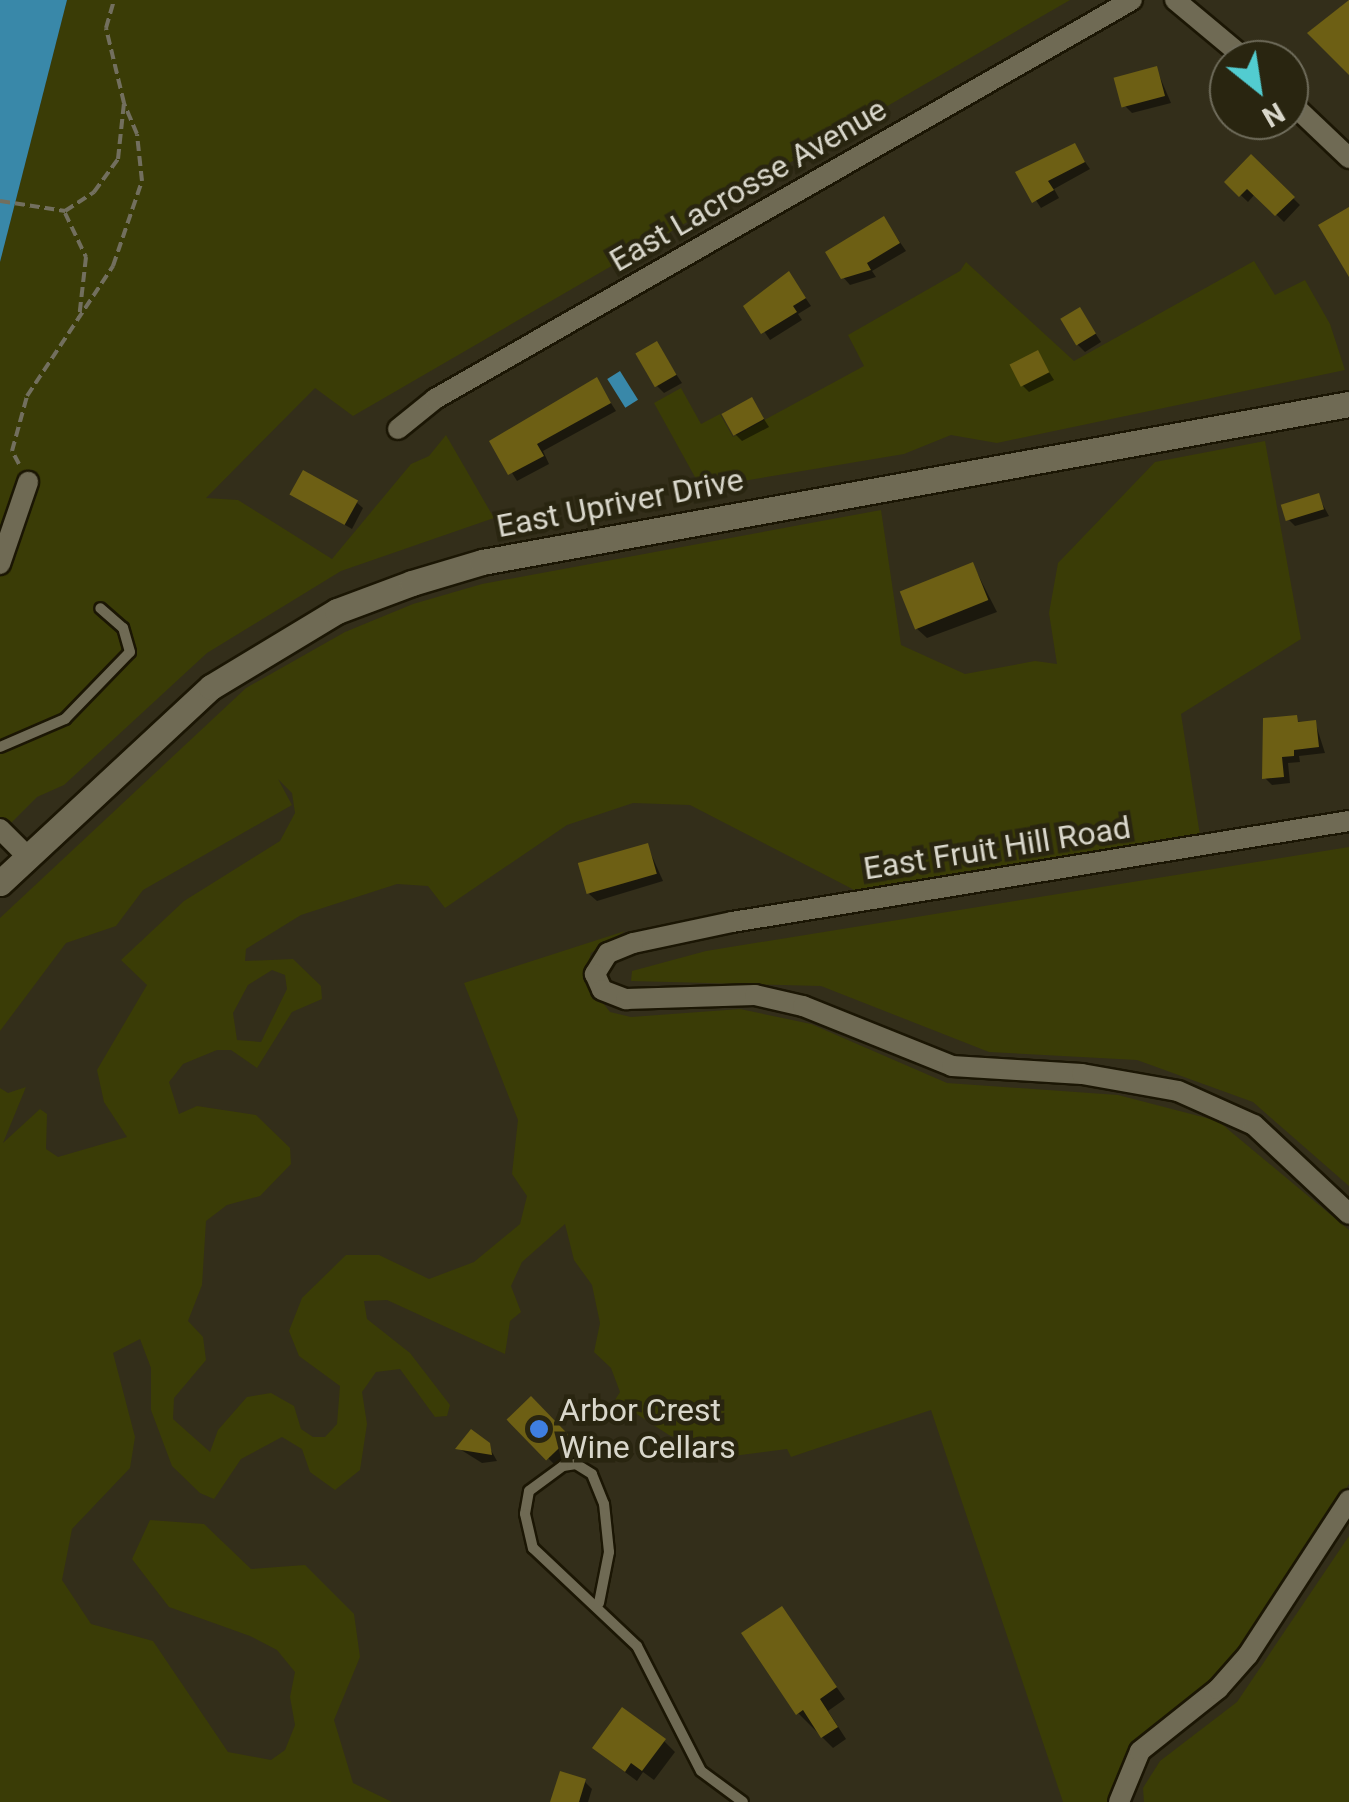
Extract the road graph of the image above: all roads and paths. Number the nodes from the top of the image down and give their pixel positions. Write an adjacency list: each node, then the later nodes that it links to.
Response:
1 (114, 0): 5 (path)
2 (1132, 0): 12 (street, East Lacrosse Avenue)
3 (1175, 0): 4 (street)
4 (1222, 40)
5 (124, 103): 9 (path); 10 (path)
6 (1309, 117): 7 (street)
7 (1346, 148)
8 (0, 201): 9 (path)
9 (65, 211): 10 (path)
10 (78, 323): 13 (path)
11 (1349, 404): 19 (street, East Upriver Drive)
12 (398, 429)
13 (28, 482): 14 (street)
14 (0, 564)
15 (100, 608): 16 (lane)
16 (0, 747)
17 (1349, 821): 21 (street, East Fruit Hill Road)
18 (0, 829): 19 (street)
19 (27, 856): 20 (street, East Upriver Drive)
20 (0, 883)
21 (1349, 1214)
22 (1349, 1500): 25 (street)
23 (599, 1603): 23 (lane); 24 (lane)
24 (743, 1802)
25 (1119, 1802)

